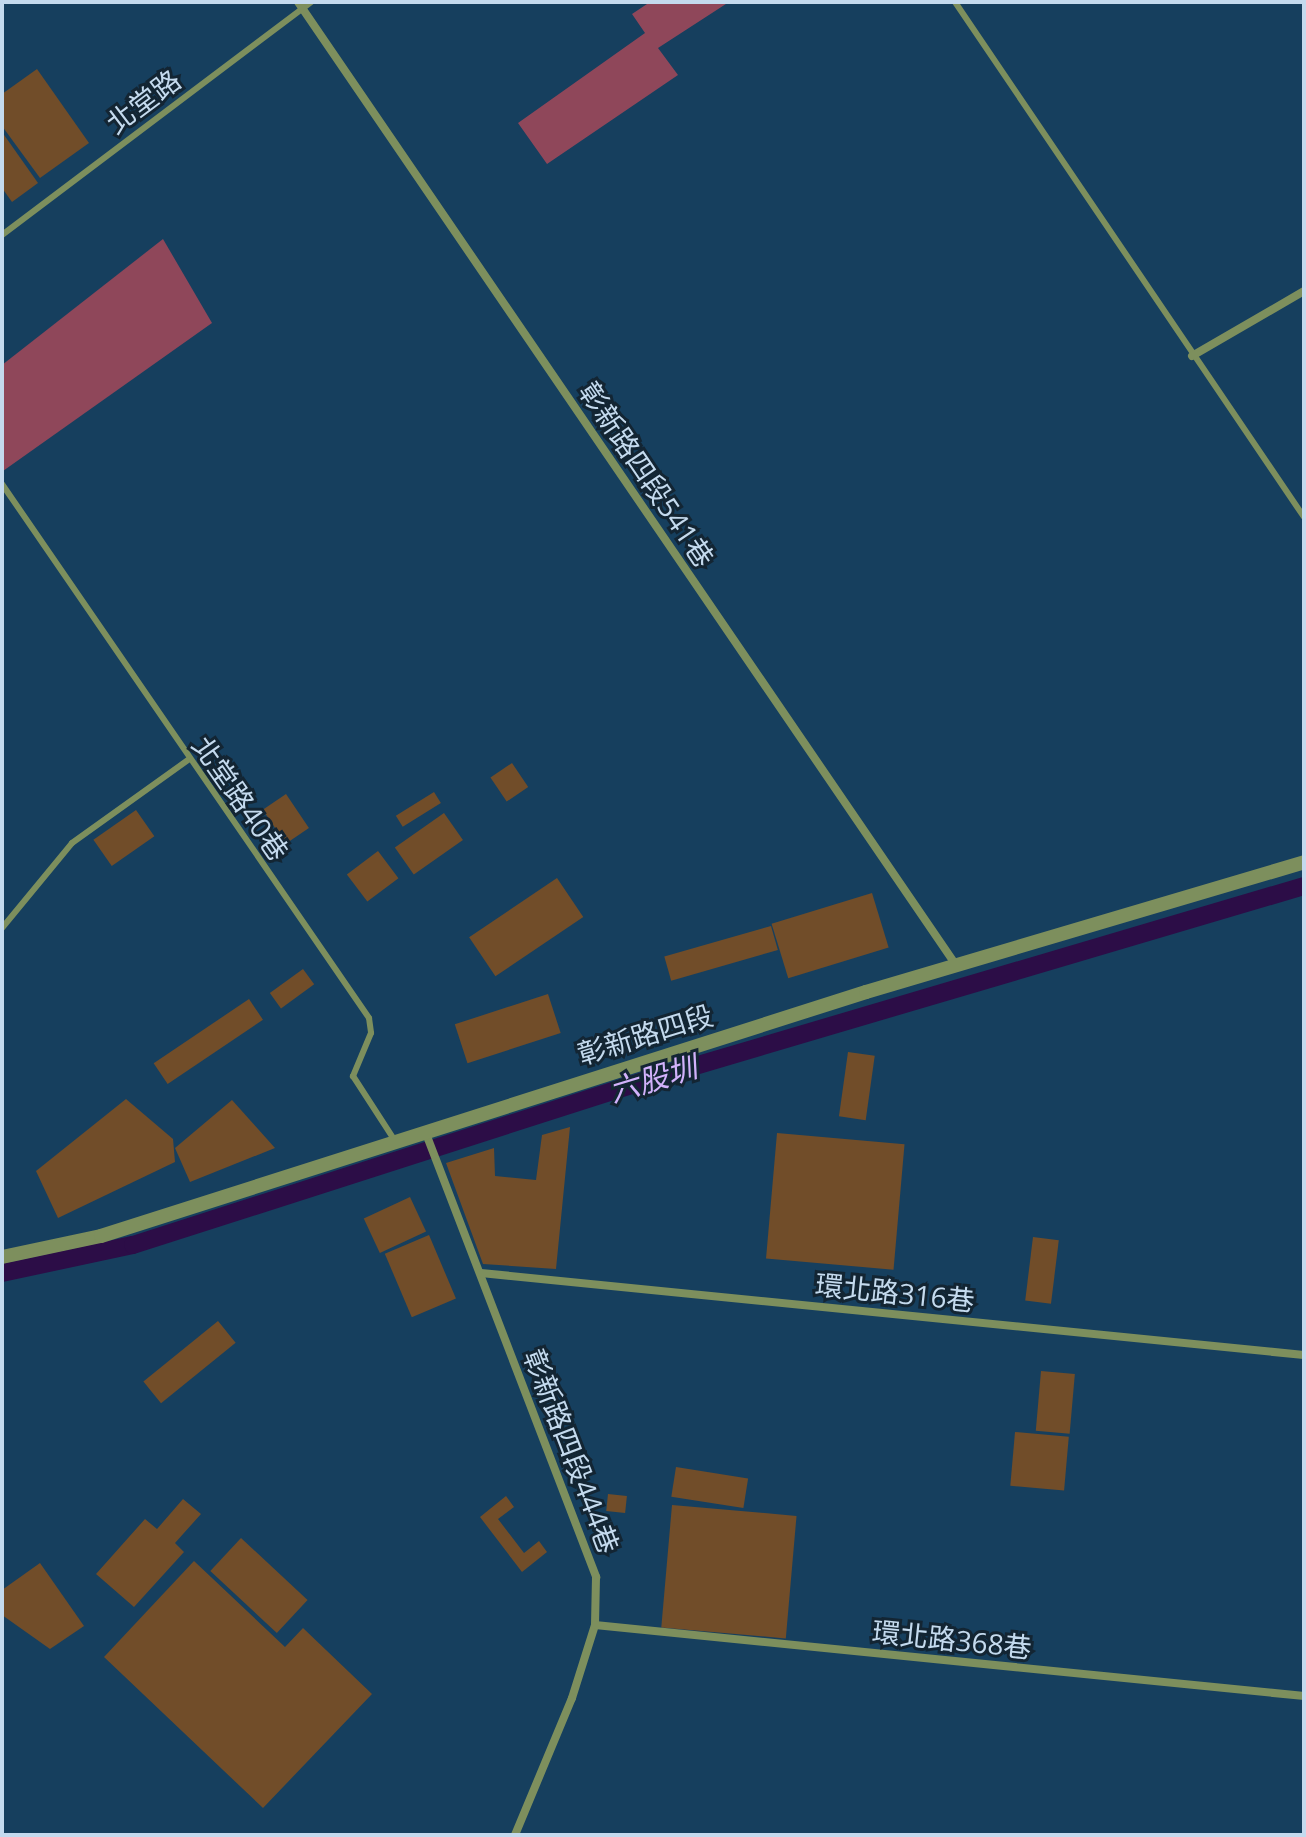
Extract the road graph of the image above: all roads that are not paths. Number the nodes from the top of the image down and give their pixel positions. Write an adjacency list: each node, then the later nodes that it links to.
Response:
1 (311, 2): 3 (lane, 北堂路)
2 (955, 2): 6 (lane)
3 (300, 5): 4 (lane, 北堂路); 12 (street, 彰新路四段541巷)
4 (2, 235)
5 (1304, 291): 6 (street)
6 (1192, 356): 8 (lane)
7 (2, 484): 9 (lane, 北堂路40巷)
8 (1304, 517)
9 (188, 760): 11 (lane); 14 (lane, 北堂路40巷)
10 (1304, 862): 12 (street, 彰新路四段)
11 (2, 928)
12 (956, 965): 13 (street, 彰新路四段)
13 (426, 1131): 14 (street, 彰新路四段); 16 (street, 彰新路四段444巷)
14 (395, 1141): 15 (street, 彰新路四段)
15 (2, 1257)
16 (481, 1273): 17 (street, 環北路316巷); 18 (street, 彰新路四段444巷)
17 (1304, 1355)
18 (595, 1625): 19 (street, 環北路368巷); 20 (street, 彰新路四段444巷)
19 (1304, 1696)
20 (515, 1835)

